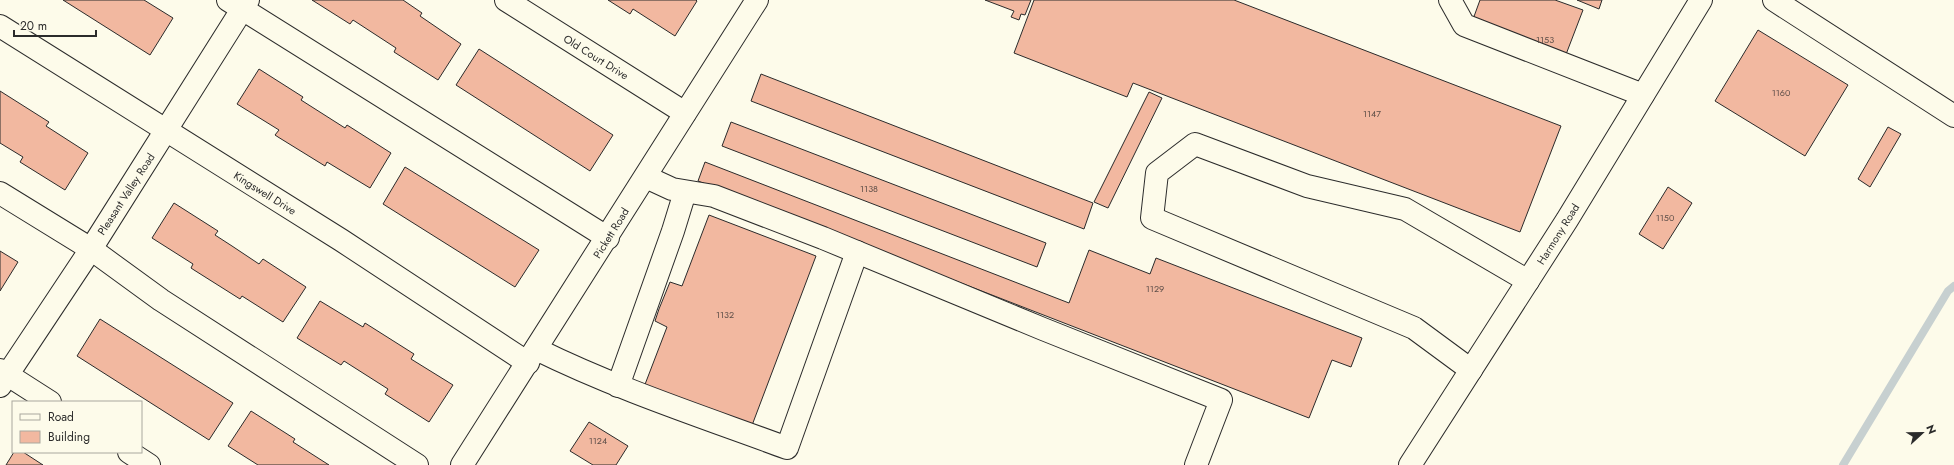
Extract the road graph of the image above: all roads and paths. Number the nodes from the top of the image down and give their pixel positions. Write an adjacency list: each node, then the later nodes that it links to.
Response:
1 (506, 0): 9 (street, Old Court Drive)
2 (757, 0): 9 (street, Pickett Road)
3 (1450, 0): 8 (street)
4 (1701, 0): 8 (street, Harmony Road)
5 (1774, 0): 10 (street)
6 (239, 3): 11 (street, Pleasant Valley Road); 15 (street)
7 (0, 26): 11 (street, Kingswell Drive)
8 (1643, 94): 18 (street, Harmony Road)
9 (685, 114): 12 (street, Pickett Road)
10 (1954, 116)
11 (166, 131): 16 (street, Pleasant Valley Road); 19 (street, Kingswell Drive)
12 (646, 177): 14 (street); 15 (street, Pickett Road)
13 (0, 192): 16 (street)
14 (685, 192): 17 (street); 22 (street)
15 (608, 238): 19 (street, Pickett Road)
16 (90, 249): 21 (street, Pleasant Valley Road); 26 (street)
17 (857, 252): 22 (street, Kingswell Drive); 28 (street)
18 (1528, 282): 20 (street, Harmony Road); 20 (street)
19 (532, 356): 22 (street, Kingswell Drive); 27 (street, Pickett Road)
20 (1471, 370): 29 (street, Harmony Road)
21 (2, 377): 23 (street)
22 (618, 386)
23 (48, 401)
24 (131, 453): 25 (street)
25 (149, 465)
26 (417, 465)
27 (462, 465)
28 (1196, 465)
29 (1410, 465)

